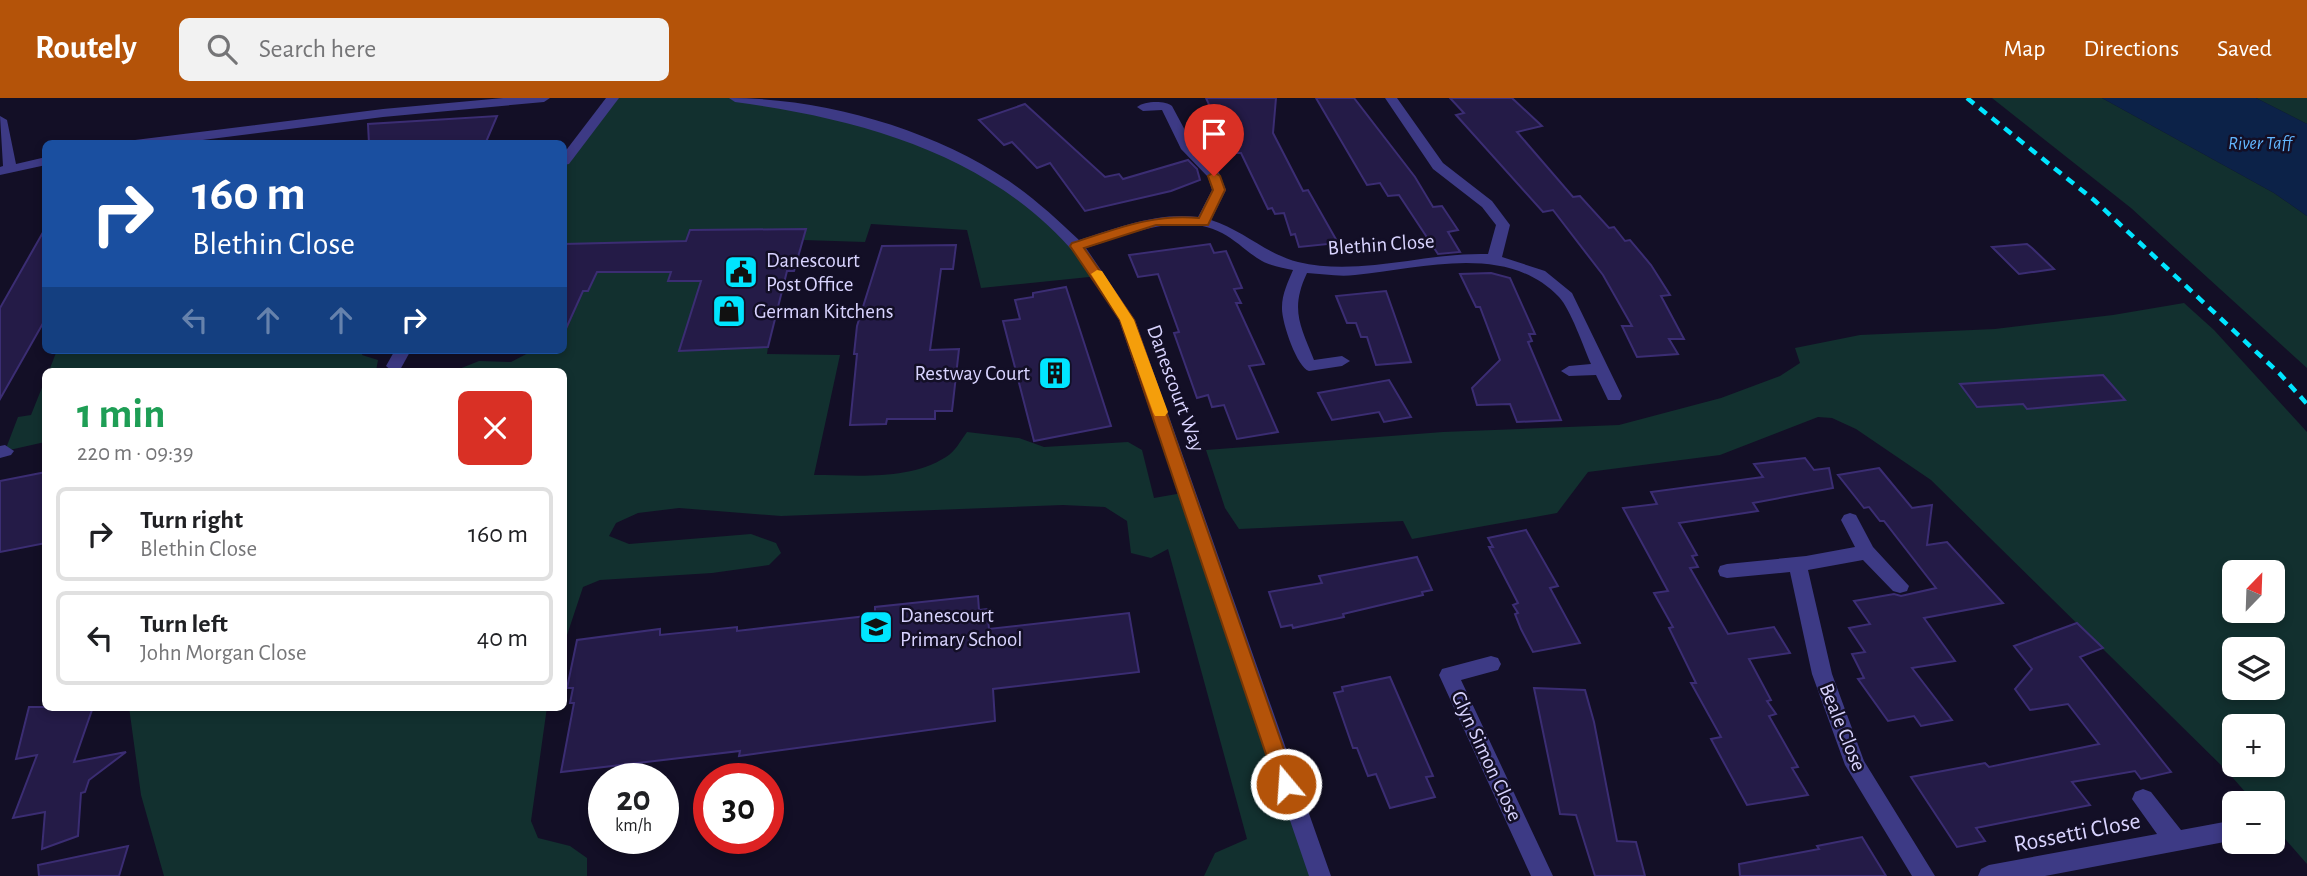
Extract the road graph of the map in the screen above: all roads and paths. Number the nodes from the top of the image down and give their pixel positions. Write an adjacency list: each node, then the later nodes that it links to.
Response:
1 (544, 98): 7 (street)
2 (613, 98): 8 (street)
3 (735, 98): 12 (street, Danescourt Way)
4 (1391, 98): 13 (street)
5 (1143, 107): 11 (street)
6 (0, 120): 10 (street)
7 (168, 140)
8 (567, 157)
9 (42, 162): 10 (street)
10 (5, 169)
11 (1203, 222): 12 (street, Blethin Close); 14 (street, Blethin Close)
12 (1076, 246): 30 (street, Danescourt Way)
13 (1493, 259): 14 (street, Blethin Close); 18 (street, Blethin Close)
14 (1302, 268): 16 (street)
15 (401, 354): 17 (street)
16 (1342, 361)
17 (394, 366)
18 (1601, 369): 19 (street); 20 (street, Blethin Close)
19 (1569, 371)
20 (1614, 396)
21 (1850, 520): 22 (street)
22 (1867, 552): 23 (street); 25 (street)
23 (1797, 564): 24 (street); 32 (street, Beale Close)
24 (1727, 571)
25 (1900, 586)
26 (1491, 664): 31 (street, Glyn Simon Close)
27 (2143, 799): 29 (street, Rossetti Close)
28 (2222, 832): 29 (street, Rossetti Close)
29 (2175, 840): 33 (street, Rossetti Close)
30 (1320, 876)
31 (1542, 876)
32 (1924, 876)
33 (1989, 876)

